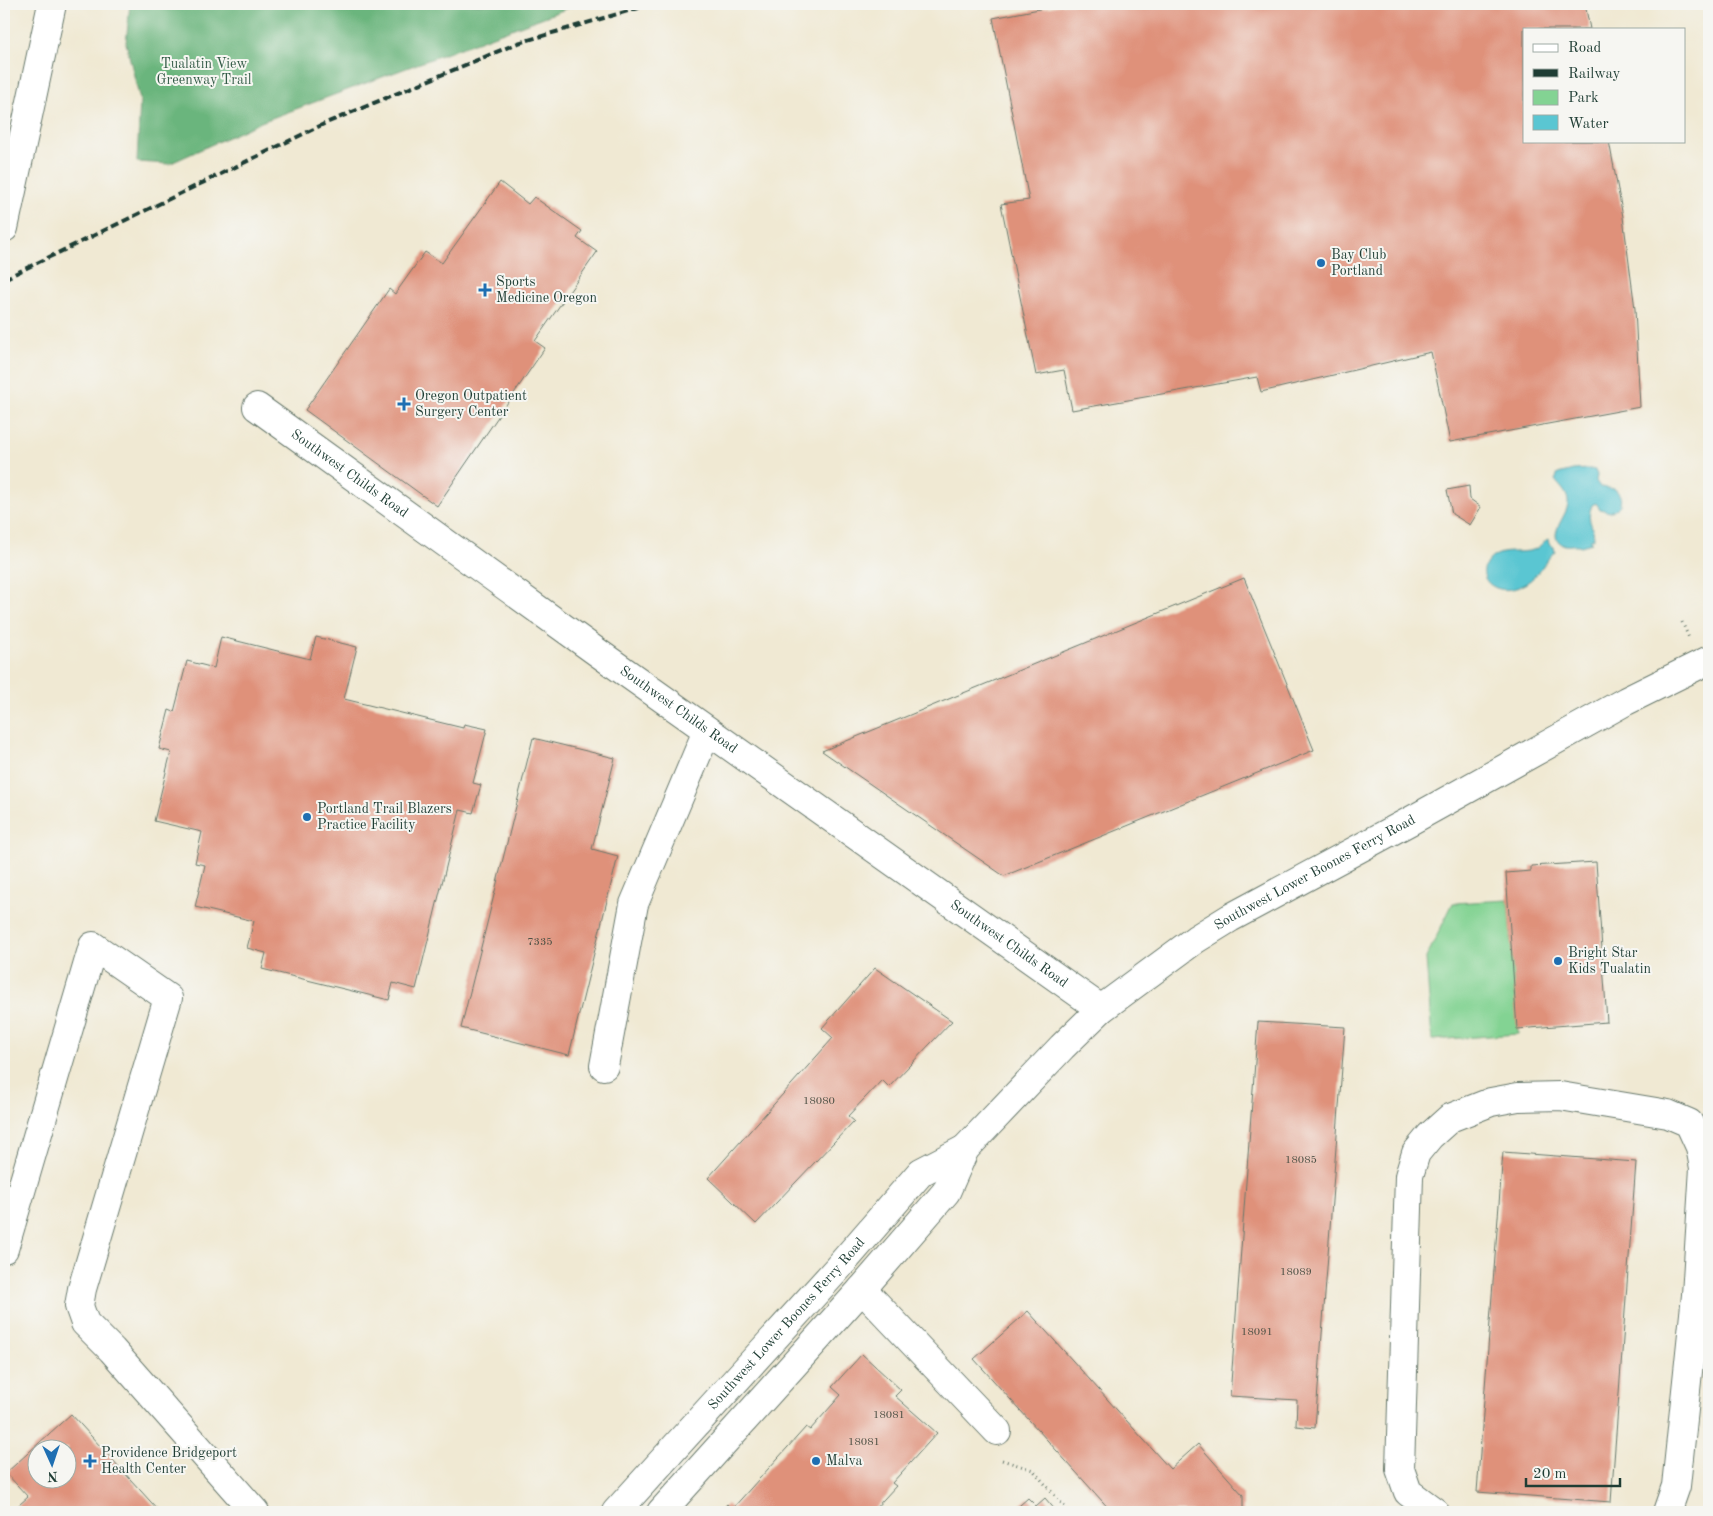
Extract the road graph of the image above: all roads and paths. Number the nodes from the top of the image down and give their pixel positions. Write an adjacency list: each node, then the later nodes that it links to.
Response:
1 (52, 4): 2 (main road)
2 (4, 228)
3 (257, 406): 5 (main road, Southwest Childs Road)
4 (1709, 660): 6 (main road, Southwest Lower Boones Ferry Road)
5 (707, 730): 6 (main road, Southwest Childs Road); 7 (main road)
6 (1101, 1009): 8 (main road, Southwest Lower Boones Ferry Road)
7 (604, 1066)
8 (966, 1149): 10 (main road, Southwest Lower Boones Ferry Road); 15 (main road, Southwest Lower Boones Ferry Road)
9 (4, 1250): 14 (main road)
10 (862, 1289): 12 (main road); 16 (main road, Southwest Lower Boones Ferry Road)
11 (1703, 1295): 18 (main road); 19 (main road)
12 (997, 1431)
13 (996, 1458): 17 (path)
14 (255, 1512)
15 (616, 1512)
16 (661, 1512)
17 (1070, 1512)
18 (1435, 1512)
19 (1667, 1512)

